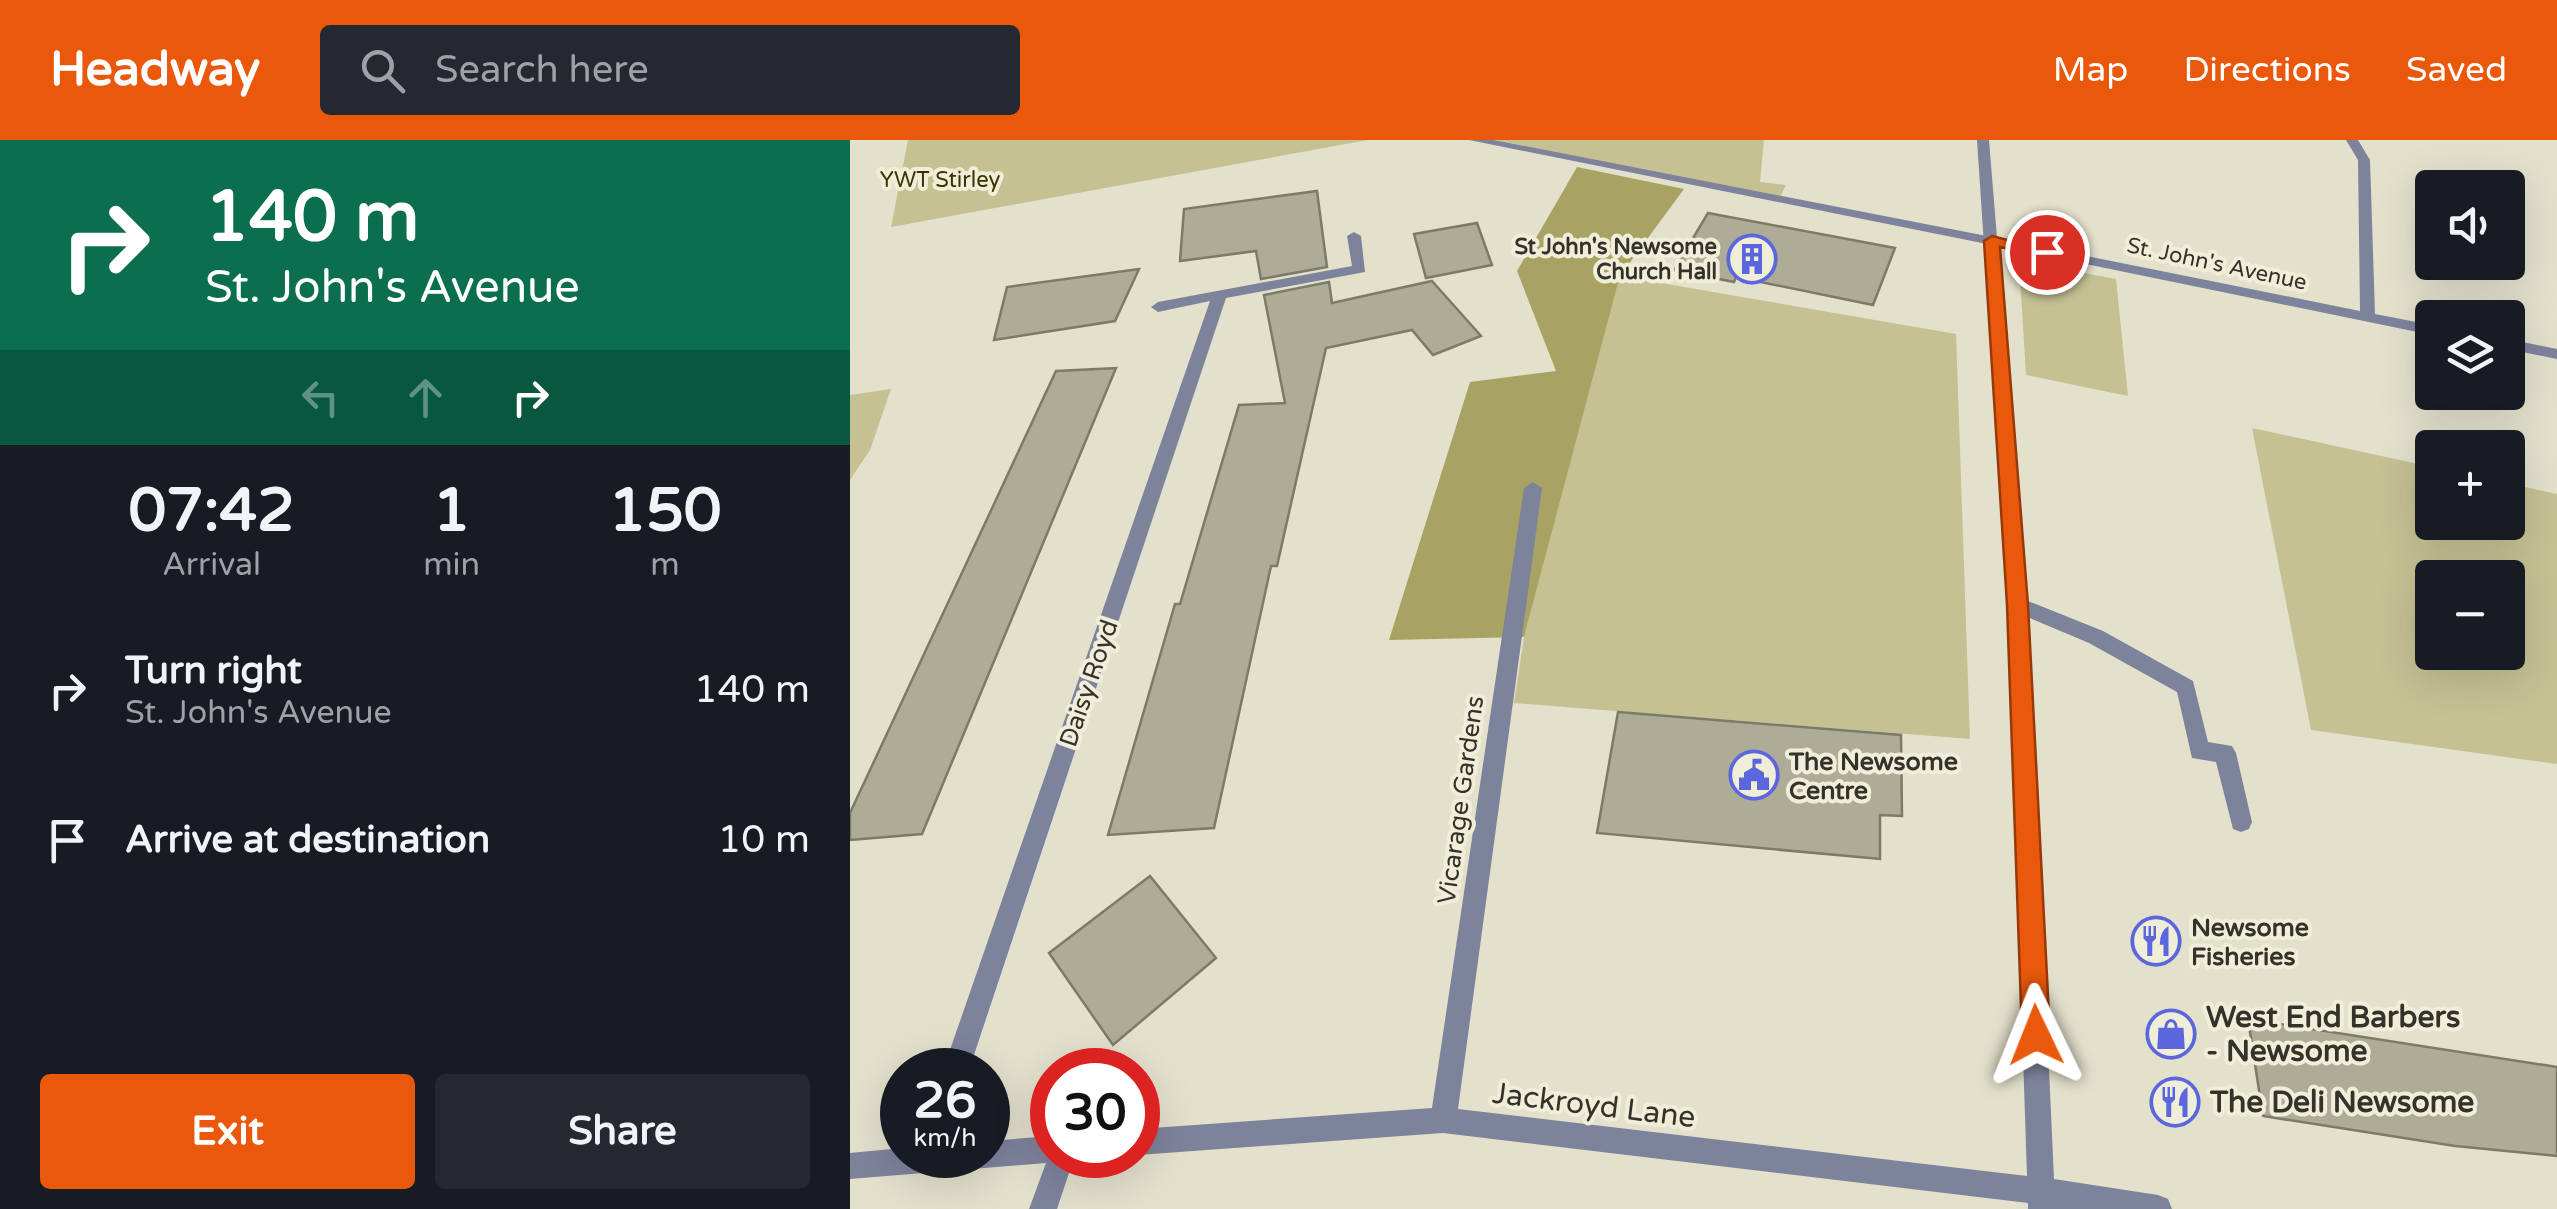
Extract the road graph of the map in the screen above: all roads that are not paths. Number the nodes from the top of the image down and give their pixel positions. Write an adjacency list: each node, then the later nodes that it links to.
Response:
1 (1475, 140): 5 (street, St. John's Avenue)
2 (1982, 140): 5 (street)
3 (2352, 140): 8 (street)
4 (1354, 236): 6 (street)
5 (1992, 241): 8 (street, St. John's Avenue); 13 (street)
6 (1220, 295): 7 (street); 15 (street, Daisy Royd)
7 (1158, 307)
8 (2368, 317): 9 (street, St. John's Avenue)
9 (2415, 327)
10 (2525, 347): 11 (street)
11 (2557, 354)
12 (1533, 488): 16 (street, Vicarage Gardens)
13 (2018, 605): 14 (street); 21 (street)
14 (2242, 822)
15 (963, 1048)
16 (1443, 1120): 17 (street, Jackroyd Lane); 21 (street, Jackroyd Lane)
17 (1160, 1140)
18 (880, 1163): 19 (street)
19 (850, 1166)
20 (1054, 1178): 22 (street)
21 (2042, 1200): 23 (street, Jackroyd Lane)
22 (1043, 1209)
23 (2158, 1209)

